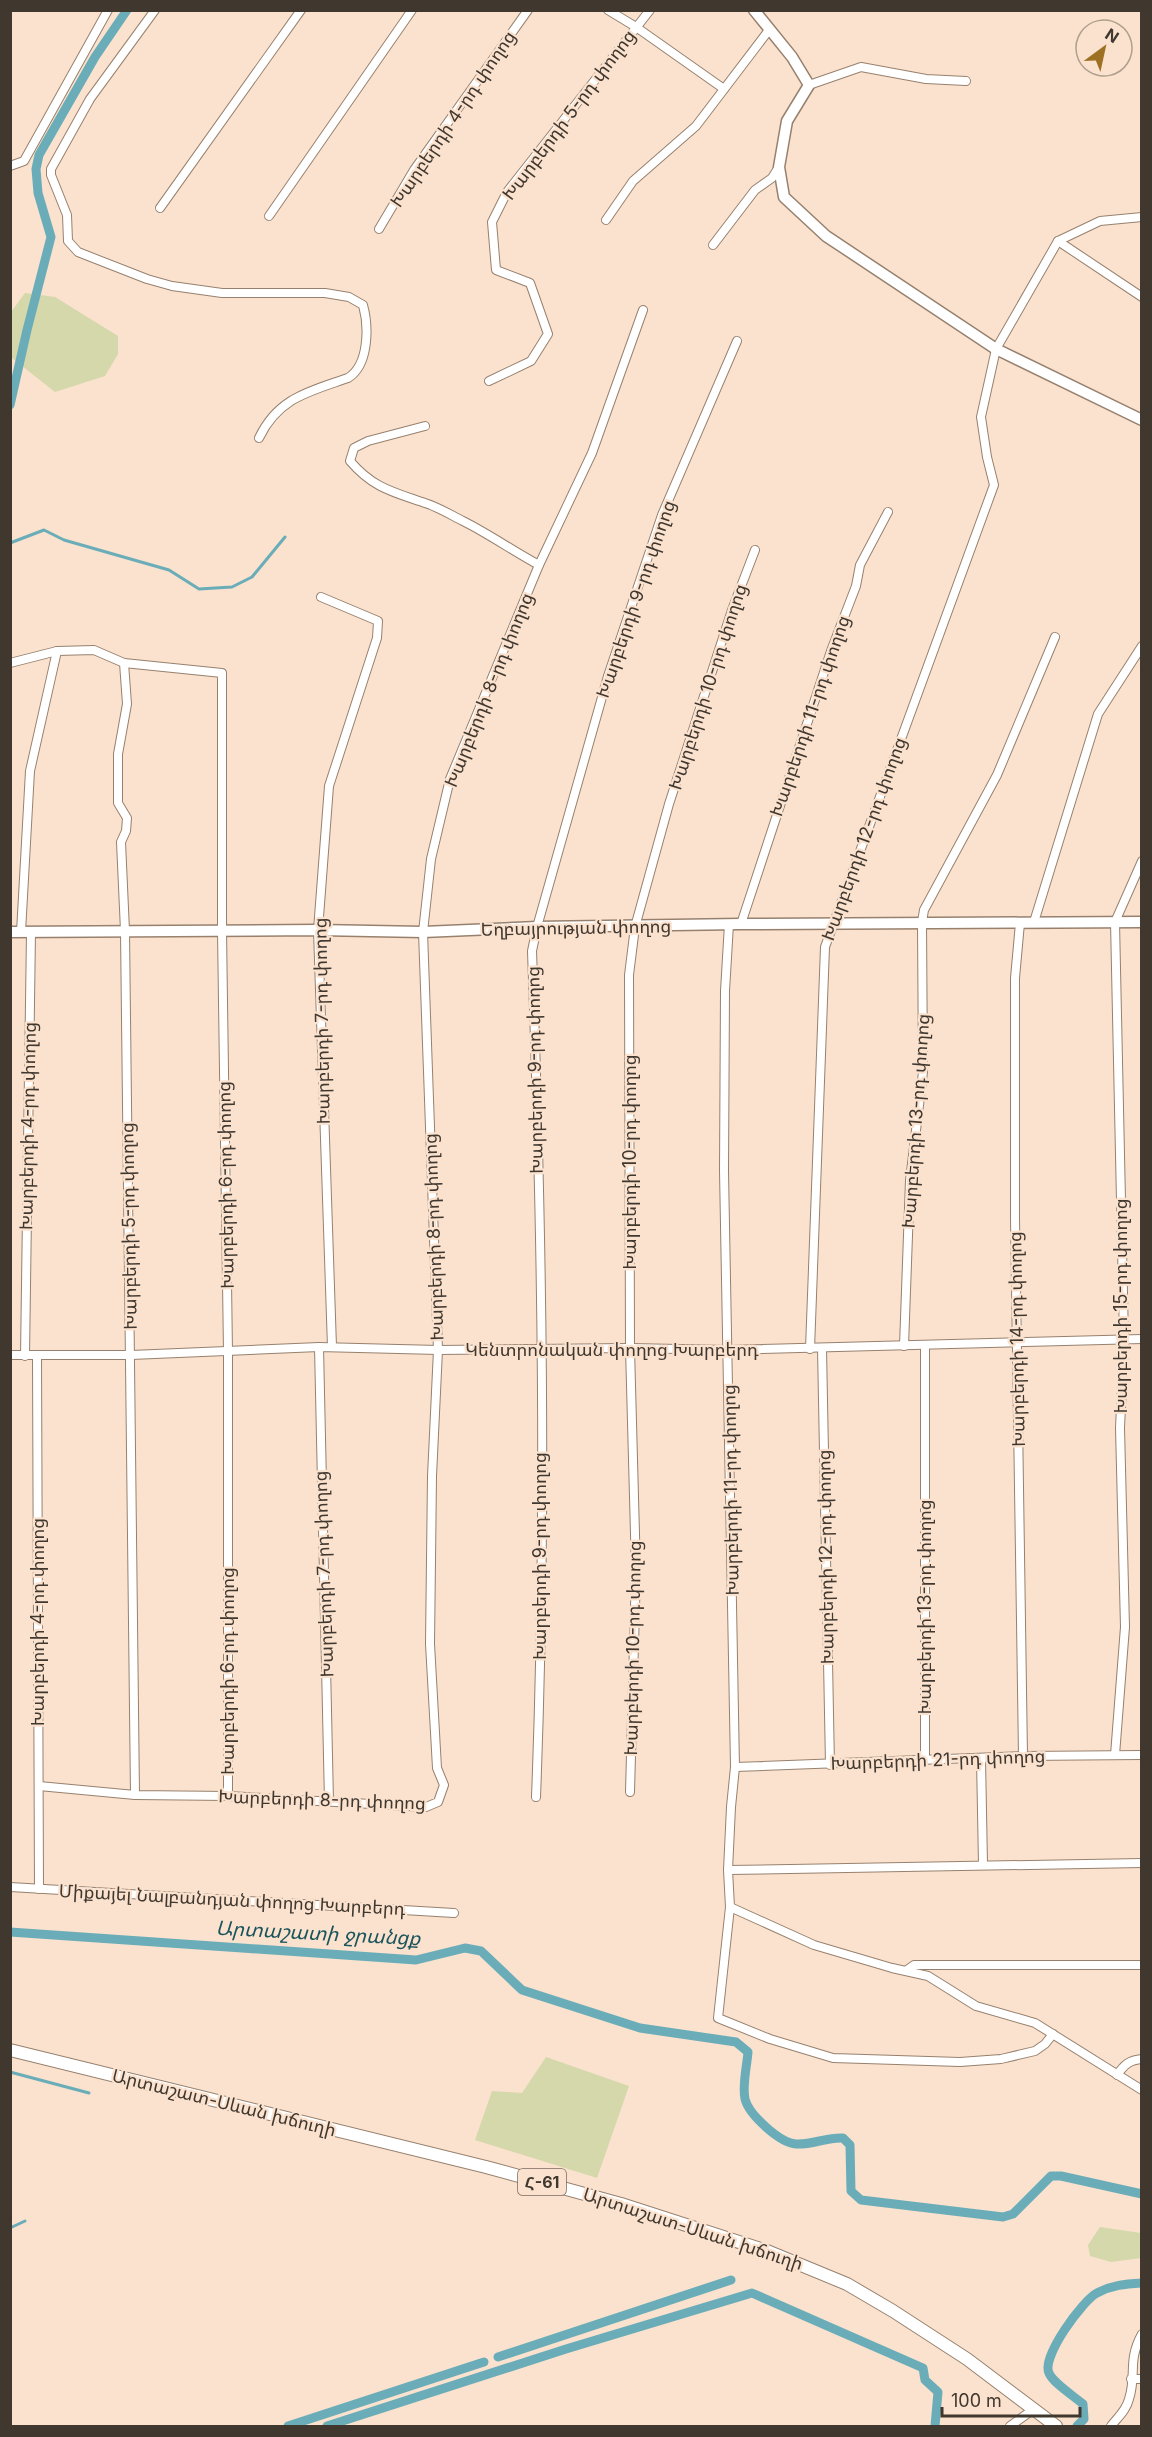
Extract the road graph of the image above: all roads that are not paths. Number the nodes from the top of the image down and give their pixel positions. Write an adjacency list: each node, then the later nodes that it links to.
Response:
1 (108, 10): 14 (street)
2 (154, 10): 30 (street)
3 (301, 10): 16 (street)
4 (412, 10): 17 (street)
5 (528, 10): 20 (street, Խարբերդի 4-րդ փողոց)
6 (608, 10): 9 (street)
7 (650, 10): 9 (street, Խարբերդի 5-րդ փողոց)
8 (754, 10): 10 (street)
9 (636, 27): 13 (street); 27 (street, Խարբերդի 5-րդ փողոց)
10 (769, 30): 12 (street); 13 (street)
11 (966, 81): 12 (street)
12 (809, 85): 15 (street)
13 (724, 89): 19 (street)
14 (10, 166)
15 (779, 166): 22 (street); 26 (street)
16 (160, 208)
17 (269, 216)
18 (1142, 217): 21 (street)
19 (606, 220)
20 (379, 229)
21 (1058, 241): 23 (street); 26 (street, Խարբերդի 12-րդ փողոց)
22 (713, 245)
23 (1142, 297)
24 (643, 310): 33 (street, Խարբերդի 8-րդ փողոց)
25 (737, 341): 48 (street, Խարբերդի 9-րդ փողոց)
26 (996, 349): 28 (street); 45 (street, Խարբերդի 12-րդ փողոց)
27 (489, 381)
28 (1142, 420)
29 (424, 426): 33 (street)
30 (259, 438)
31 (888, 512): 47 (street, Խարբերդի 11-րդ փողոց)
32 (755, 550): 49 (street, Խարբերդի 10-րդ փողոց)
33 (539, 565): 54 (street, Խարբերդի 8-րդ փողոց)
34 (321, 597): 50 (street, Խարբերդի 7-րդ փողոց)
35 (1055, 638): 41 (street, Խարբերդի 13-րդ փողոց)
36 (1142, 646): 42 (street)
37 (57, 651): 38 (street); 39 (street); 53 (street, Խարբերդի 4-րդ փողոց)
38 (10, 663)
39 (124, 663): 51 (street, Խարբերդի 5-րդ փողոց); 52 (street, Խարբերդի 6-րդ փողոց)
40 (1142, 861): 43 (street, Խարբերդի 15-րդ փողոց)
41 (922, 922): 45 (street, Եղբայրության փողոց); 46 (street, Եղբայրության փողոց); 58 (street, Խարբերդի 13-րդ փողոց)
42 (1034, 922): 43 (street, Եղբայրության փողոց); 46 (street, Եղբայրության փողոց)
43 (1115, 922): 44 (street, Եղբայրության փողոց); 56 (street, Խարբերդի 15-րդ փողոց)
44 (1142, 922)
45 (833, 923): 47 (street, Եղբայրության փողոց); 65 (street, Խարբերդի 12-րդ փողոց)
46 (1020, 923): 57 (street, Խարբերդի 14-րդ փողոց)
47 (735, 924): 49 (street, Եղբայրության փողոց); 67 (street, Խարբերդի 11-րդ փողոց)
48 (537, 927): 49 (street, Եղբայրության փողոց); 54 (street, Եղբայրության փողոց); 64 (street, Խարբերդի 9-րդ փողոց)
49 (635, 927): 62 (street, Խարբերդի 10-րդ փողոց)
50 (318, 930): 52 (street, Եղբայրության փողոց); 54 (street, Եղբայրության փողոց); 61 (street, Խարբերդի 7-րդ փողոց)
51 (125, 931): 52 (street, Եղբայրության փողոց); 53 (street, Եղբայրության փողոց); 70 (street, Խարբերդի 5-րդ փողոց)
52 (222, 931): 68 (street, Խարբերդի 6-րդ փողոց)
53 (21, 932): 71 (street, Խարբերդի 4-րդ փողոց)
54 (423, 932): 66 (street, Խարբերդի 8-րդ փողոց)
55 (1142, 1339): 56 (street, Կենտրոնական փողոց Խարբերդ)
56 (1124, 1340): 57 (street, Կենտրոնական փողոց Խարբերդ); 73 (street, Խարբերդի 15-րդ փողոց)
57 (1018, 1342): 59 (street, Կենտրոնական փողոց Խարբերդ); 75 (street, Խարբերդի 14-րդ փողոց)
58 (904, 1346): 59 (street, Կենտրոնական փողոց Խարբերդ); 63 (street, Կենտրոնական փողոց Խարբերդ)
59 (925, 1346): 77 (street, Խարբերդի 13-րդ փողոց)
60 (319, 1347): 61 (street, Կենտրոնական փողոց Խարբերդ); 68 (street, Կենտրոնական փողոց Խարբերդ); 85 (street, Խարբերդի 7-րդ փողոց)
61 (332, 1347): 66 (street, Կենտրոնական փողոց Խարբերդ)
62 (630, 1348): 64 (street, Կենտրոնական փողոց Խարբերդ); 67 (street, Կենտրոնական փողոց Խարբերդ); 81 (street, Խարբերդի 10-րդ փողոց)
63 (822, 1348): 65 (street, Կենտրոնական փողոց Խարբերդ); 78 (street, Խարբերդի 12-րդ փողոց)
64 (541, 1349): 66 (street, Կենտրոնական փողոց Խարբերդ); 84 (street, Խարբերդի 9-րդ փողոց)
65 (810, 1349): 67 (street, Կենտրոնական փողոց Խարբերդ)
66 (438, 1350): 85 (street, Խարբերդի 8-րդ փողոց)
67 (728, 1350): 79 (street, Խարբերդի 11-րդ փողոց)
68 (228, 1352): 70 (street, Կենտրոնական փողոց Խարբերդ); 83 (street, Խարբերդի 6-րդ փողոց)
69 (10, 1355): 71 (street, Կենտրոնական փողոց Խարբերդ)
70 (131, 1355): 72 (street, Կենտրոնական փողոց Խարբերդ); 82 (street, Խարբերդի 5-րդ փողոց)
71 (25, 1356): 72 (street, Կենտրոնական փողոց Խարբերդ)
72 (37, 1356): 80 (street, Խարբերդի 4-րդ փողոց)
73 (1115, 1755): 74 (street, Խարբերդի 21-րդ փողոց); 75 (street, Խարբերդի 21-րդ փողոց)
74 (1142, 1755)
75 (1023, 1756): 76 (street, Խարբերդի 21-րդ փողոց)
76 (981, 1758): 77 (street, Խարբերդի 21-րդ փողոց); 87 (street)
77 (925, 1760): 78 (street, Խարբերդի 21-րդ փողոց)
78 (830, 1765): 79 (street, Խարբերդի 21-րդ փողոց)
79 (735, 1767): 88 (street, Խարբերդի 11-րդ փողոց)
80 (39, 1786): 82 (street, Խարբերդի 8-րդ փողոց); 90 (street, Խարբերդի 4-րդ փողոց)
81 (630, 1792)
82 (135, 1795): 83 (street, Խարբերդի 8-րդ փողոց)
83 (228, 1796): 85 (street, Խարբերդի 8-րդ փողոց)
84 (536, 1797)
85 (329, 1802)
86 (1142, 1863): 87 (street)
87 (982, 1865): 88 (street)
88 (728, 1870): 91 (street, Խարբերդի 11-րդ փողոց)
89 (10, 1887): 90 (street, Միքայել Նալբանդյան փողոց Խարբերդ)
90 (39, 1889): 92 (street, Միքայել Նալբանդյան փողոց Խարբերդ)
91 (730, 1907): 94 (street); 95 (street, Խարբերդի 11-րդ փողոց)
92 (454, 1912)
93 (1142, 1965): 94 (street)
94 (907, 1970): 95 (street)
95 (1053, 2034): 98 (street)
96 (10, 2050): 103 (main road, Արտաշատ-Սևան խճուղի / Հ-61)
97 (1142, 2060): 98 (street)
98 (1117, 2075): 99 (street)
99 (1142, 2090)
100 (1142, 2334): 101 (street)
101 (1131, 2379): 102 (street); 106 (street)
102 (1142, 2379)
103 (1034, 2409): 104 (street); 105 (main road, Արտաշատ-Սևան խճուղի / Հ-61)
104 (1010, 2427)
105 (1056, 2427)
106 (1111, 2427)

